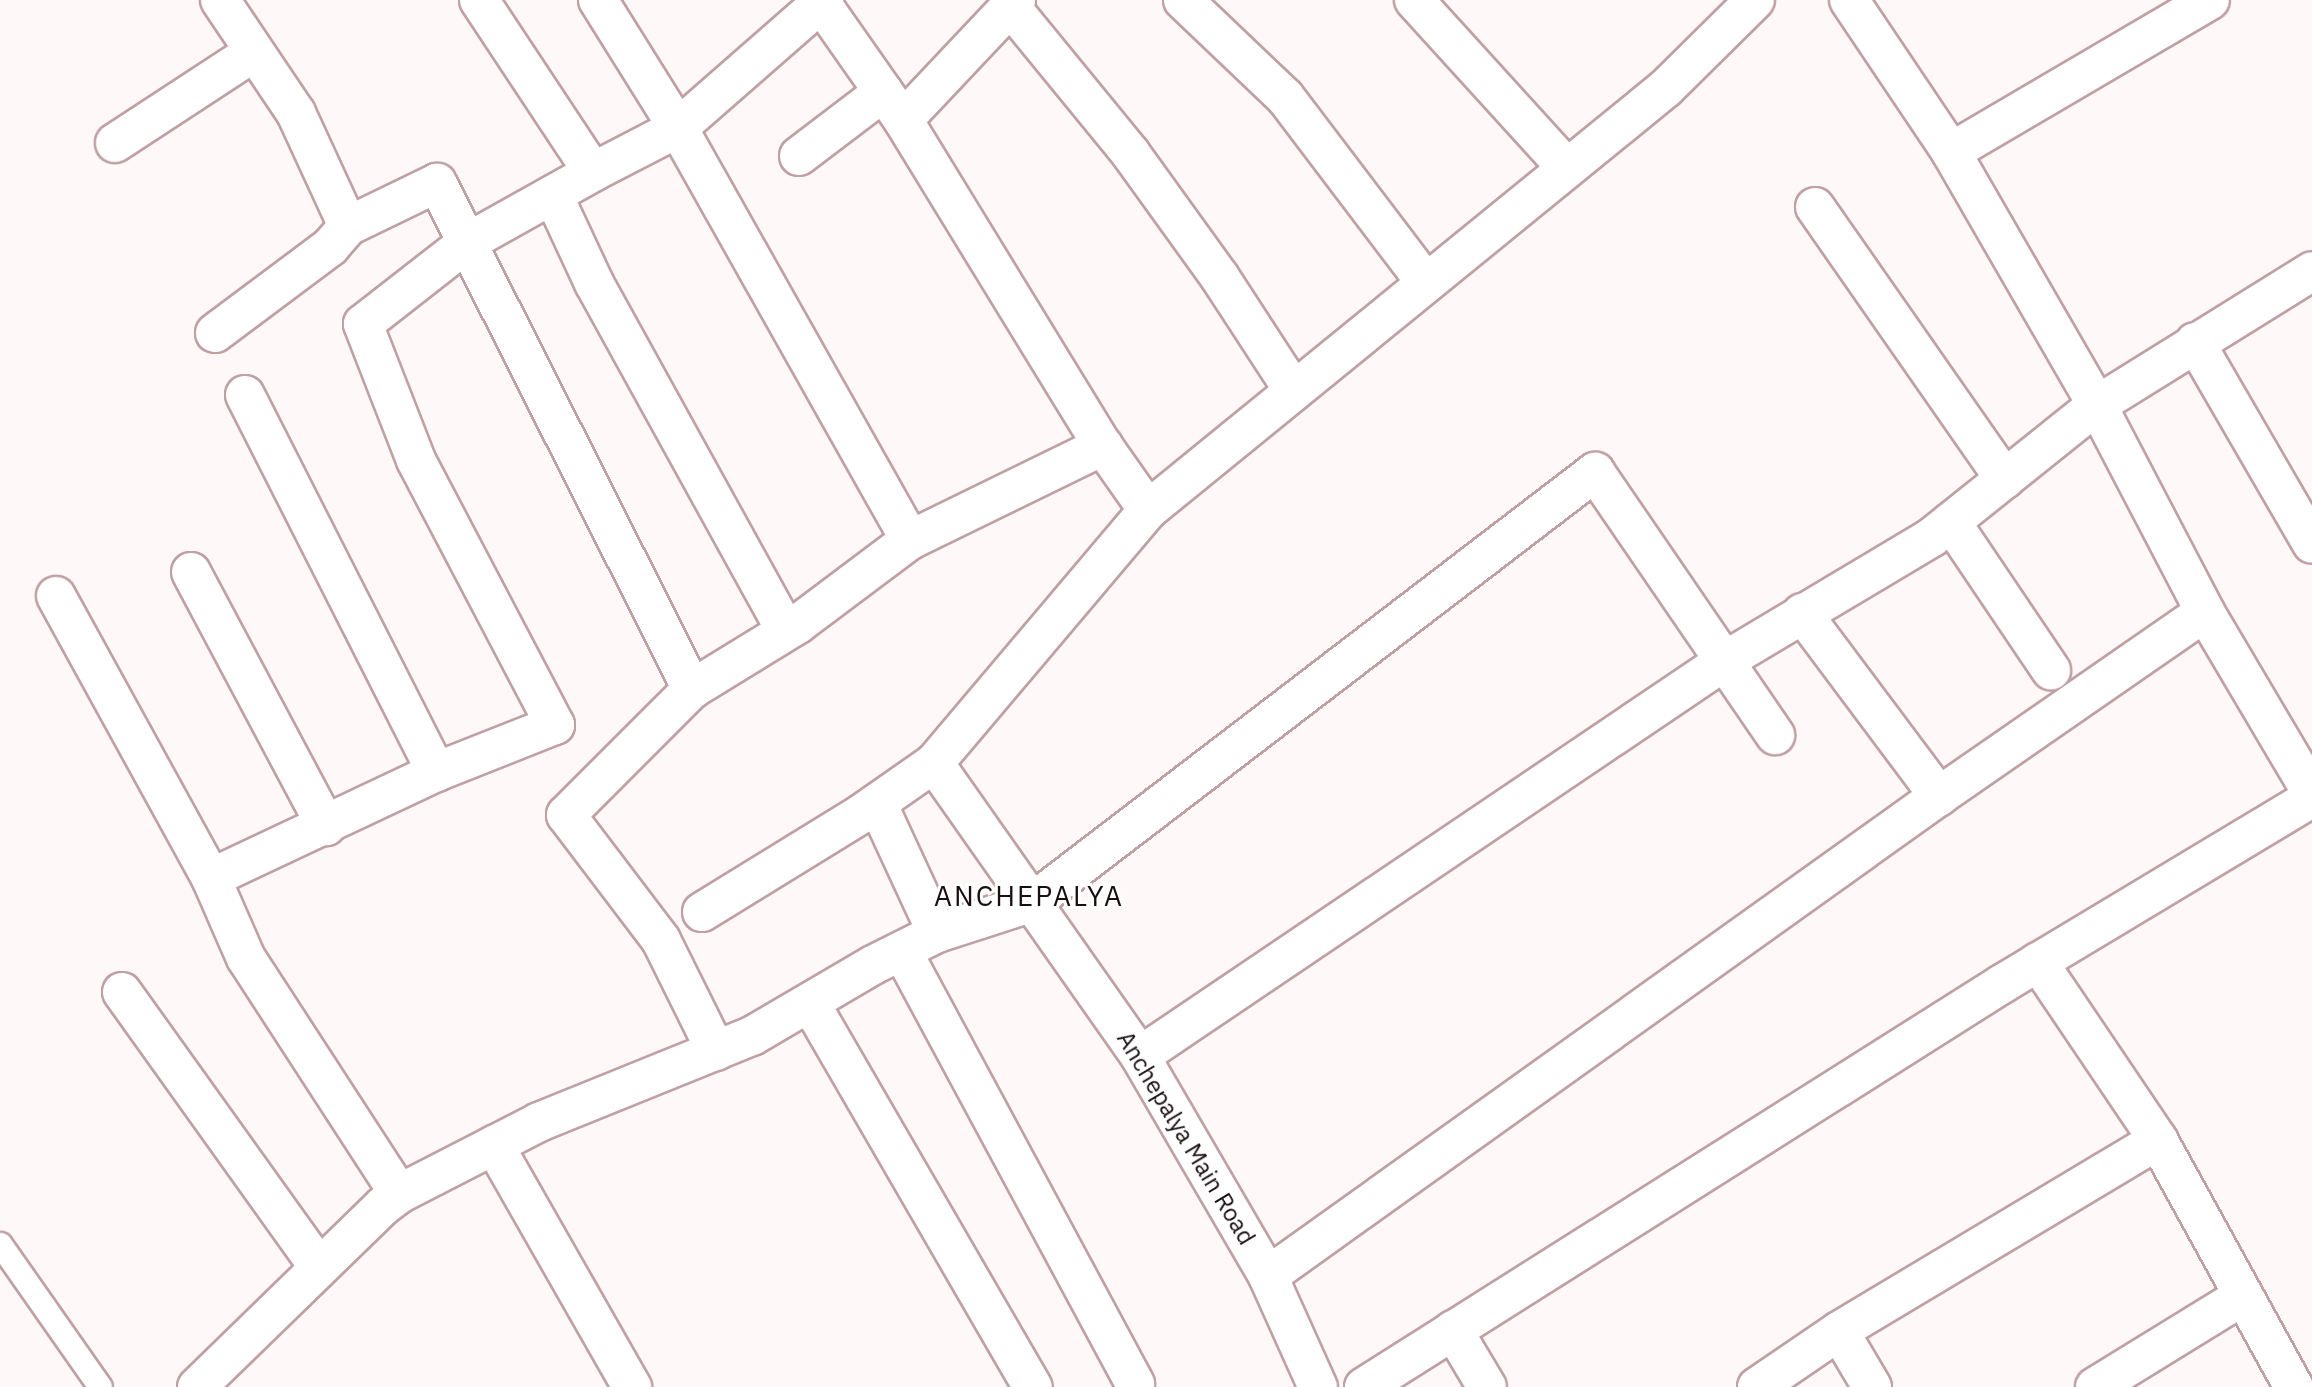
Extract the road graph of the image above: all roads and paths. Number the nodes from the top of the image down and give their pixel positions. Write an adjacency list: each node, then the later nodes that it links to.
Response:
1 (219, 0): 11 (street)
2 (479, 0): 18 (street)
3 (598, 0): 13 (street)
4 (1183, 0): 24 (street)
5 (1414, 0): 17 (street)
6 (1755, 0): 17 (street)
7 (1849, 0): 15 (street)
8 (2210, 0): 15 (street)
9 (821, 1): 12 (street); 13 (street)
10 (1013, 3): 12 (street); 27 (street)
11 (254, 52): 14 (street); 21 (street)
12 (893, 106): 16 (street); 30 (street)
13 (678, 128): 18 (street); 34 (street)
14 (115, 143)
15 (1951, 152): 29 (street)
16 (799, 156)
17 (1567, 168): 24 (street)
18 (593, 172): 19 (street)
19 (553, 194): 22 (street); 40 (street)
20 (1815, 207): 31 (street)
21 (348, 226): 22 (street); 25 (street)
22 (468, 242): 43 (street); 46 (street)
23 (2309, 279): 26 (street)
24 (1426, 283): 27 (street)
25 (215, 334)
26 (2195, 342): 29 (street); 35 (street)
27 (1294, 391): 32 (street)
28 (245, 396): 46 (street)
29 (2097, 405): 31 (street); 38 (street)
30 (1103, 446): 32 (street); 34 (street)
31 (2005, 479): 33 (street)
32 (1149, 510): 45 (street)
33 (1951, 522): 39 (street); 42 (street)
34 (910, 540): 40 (street)
35 (2312, 544)
36 (191, 572): 51 (street)
37 (56, 596): 52 (street)
38 (2206, 612): 47 (street); 48 (street)
39 (1802, 613): 41 (street); 48 (street)
40 (786, 631): 43 (street)
41 (1726, 660): 44 (street); 53 (street); 61 (street)
42 (2051, 670)
43 (692, 689): 60 (street)
44 (1775, 735)
45 (934, 763): 50 (street); 53 (street, Anchepalya Main Road)
46 (436, 772): 51 (street)
47 (2312, 793)
48 (1938, 796): 67 (street)
49 (2312, 798): 57 (street)
50 (877, 803): 54 (street); 55 (street)
51 (326, 826): 52 (street)
52 (211, 878): 64 (street)
53 (1033, 902): 55 (street); 61 (street, Anchepalya Main Road)
54 (702, 912)
55 (937, 933): 56 (street)
56 (902, 951): 59 (street); 71 (street)
57 (2038, 962): 62 (street); 69 (street)
58 (122, 992): 66 (street)
59 (810, 1003): 60 (street); 75 (street)
60 (716, 1051): 63 (street)
61 (1140, 1056): 67 (street, Anchepalya Main Road)
62 (2158, 1140): 68 (street); 70 (street)
63 (494, 1145): 64 (street); 74 (street)
64 (399, 1194): 66 (street)
65 (0, 1244): 72 (lane)
66 (319, 1267): 73 (street)
67 (1268, 1276): 76 (street, Anchepalya Main Road)
68 (2244, 1296): 81 (street); 82 (street)
69 (1453, 1331): 77 (street); 78 (street)
70 (1839, 1331): 79 (street); 80 (street)
71 (1135, 1384)
72 (100, 1387)
73 (197, 1387)
74 (632, 1387)
75 (1033, 1387)
76 (1318, 1387)
77 (1364, 1387)
78 (1487, 1387)
79 (1757, 1387)
80 (1872, 1387)
81 (2095, 1387)
82 (2294, 1387)

